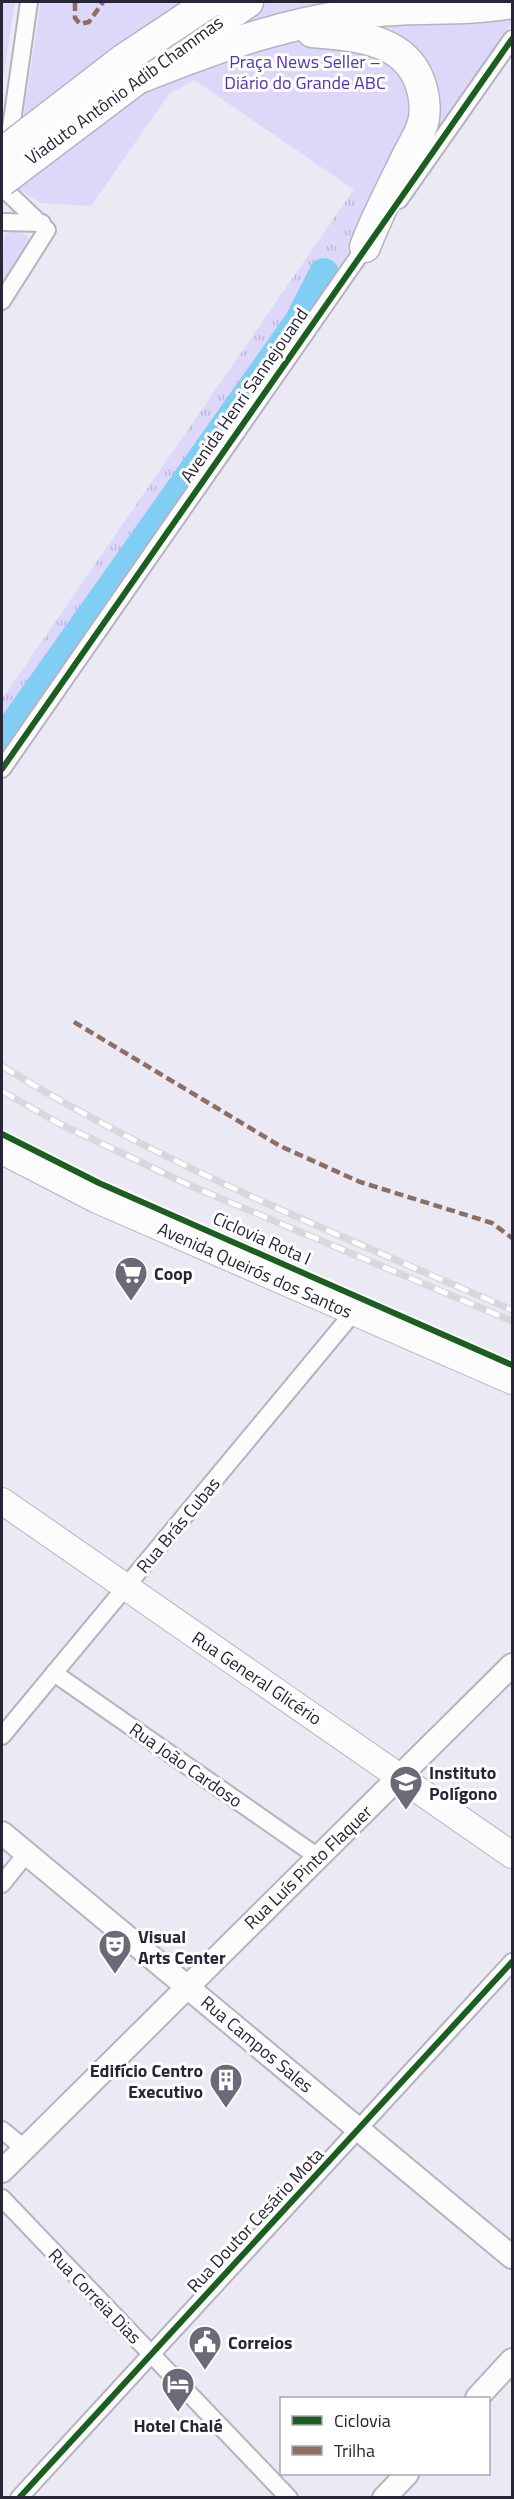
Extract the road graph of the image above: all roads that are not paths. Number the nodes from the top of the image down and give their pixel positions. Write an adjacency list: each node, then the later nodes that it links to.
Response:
1 (29, 2): 8 (street)
2 (210, 2): 10 (highway, Viaduto Antônio Adib Chammas, bridge)
3 (248, 2): 7 (highway, Viaduto Antônio Adib Chammas)
4 (513, 3): 5 (highway)
5 (280, 30): 7 (highway); 14 (highway)
6 (513, 39): 14 (street, Avenida Henri Sannejouand)
7 (137, 78): 11 (highway, Viaduto Antônio Adib Chammas, bridge)
8 (15, 98): 9 (street); 11 (street)
9 (2, 136)
10 (2, 153)
11 (2, 189): 13 (street)
12 (2, 222): 13 (street)
13 (42, 223): 15 (street)
14 (365, 247): 16 (street, Avenida Henri Sannejouand)
15 (2, 301)
16 (2, 770)
17 (2, 1151): 18 (main road, Avenida Queirós dos Santos)
18 (353, 1313): 19 (main road, Avenida Queirós dos Santos); 21 (street, Rua Brás Cubas)
19 (513, 1381)
20 (2, 1500): 21 (main road, Rua General Glicério)
21 (126, 1588): 23 (street, Rua Brás Cubas); 25 (main road, Rua General Glicério)
22 (513, 1665): 25 (main road, Rua Luís Pinto Flaquer)
23 (54, 1673): 24 (street, Rua Brás Cubas); 29 (street, Rua João Cardoso)
24 (2, 1736)
25 (401, 1776): 28 (main road, Rua General Glicério); 29 (main road, Rua Luís Pinto Flaquer)
26 (2, 1833): 27 (main road, Rua Campos Sales)
27 (26, 1854): 30 (street); 32 (main road, Rua Campos Sales)
28 (513, 1855)
29 (318, 1857): 32 (main road, Rua Luís Pinto Flaquer)
30 (2, 1884)
31 (513, 1962): 33 (street, Rua Doutor Cesário Mota)
32 (187, 1986): 33 (main road, Rua Campos Sales); 35 (main road, Rua Luís Pinto Flaquer)
33 (359, 2129): 38 (main road, Rua Campos Sales); 39 (street, Rua Doutor Cesário Mota)
34 (2, 2130): 35 (street)
35 (24, 2148): 36 (main road, Rua Luís Pinto Flaquer)
36 (2, 2171)
37 (2, 2198): 39 (street, Rua Correia Dias)
38 (513, 2257)
39 (152, 2354): 43 (street, Rua Doutor Cesário Mota); 44 (street, Rua Correia Dias)
40 (513, 2360): 41 (main road)
41 (478, 2397)
42 (406, 2475): 45 (main road)
43 (19, 2498)
44 (289, 2498)
45 (384, 2498)

